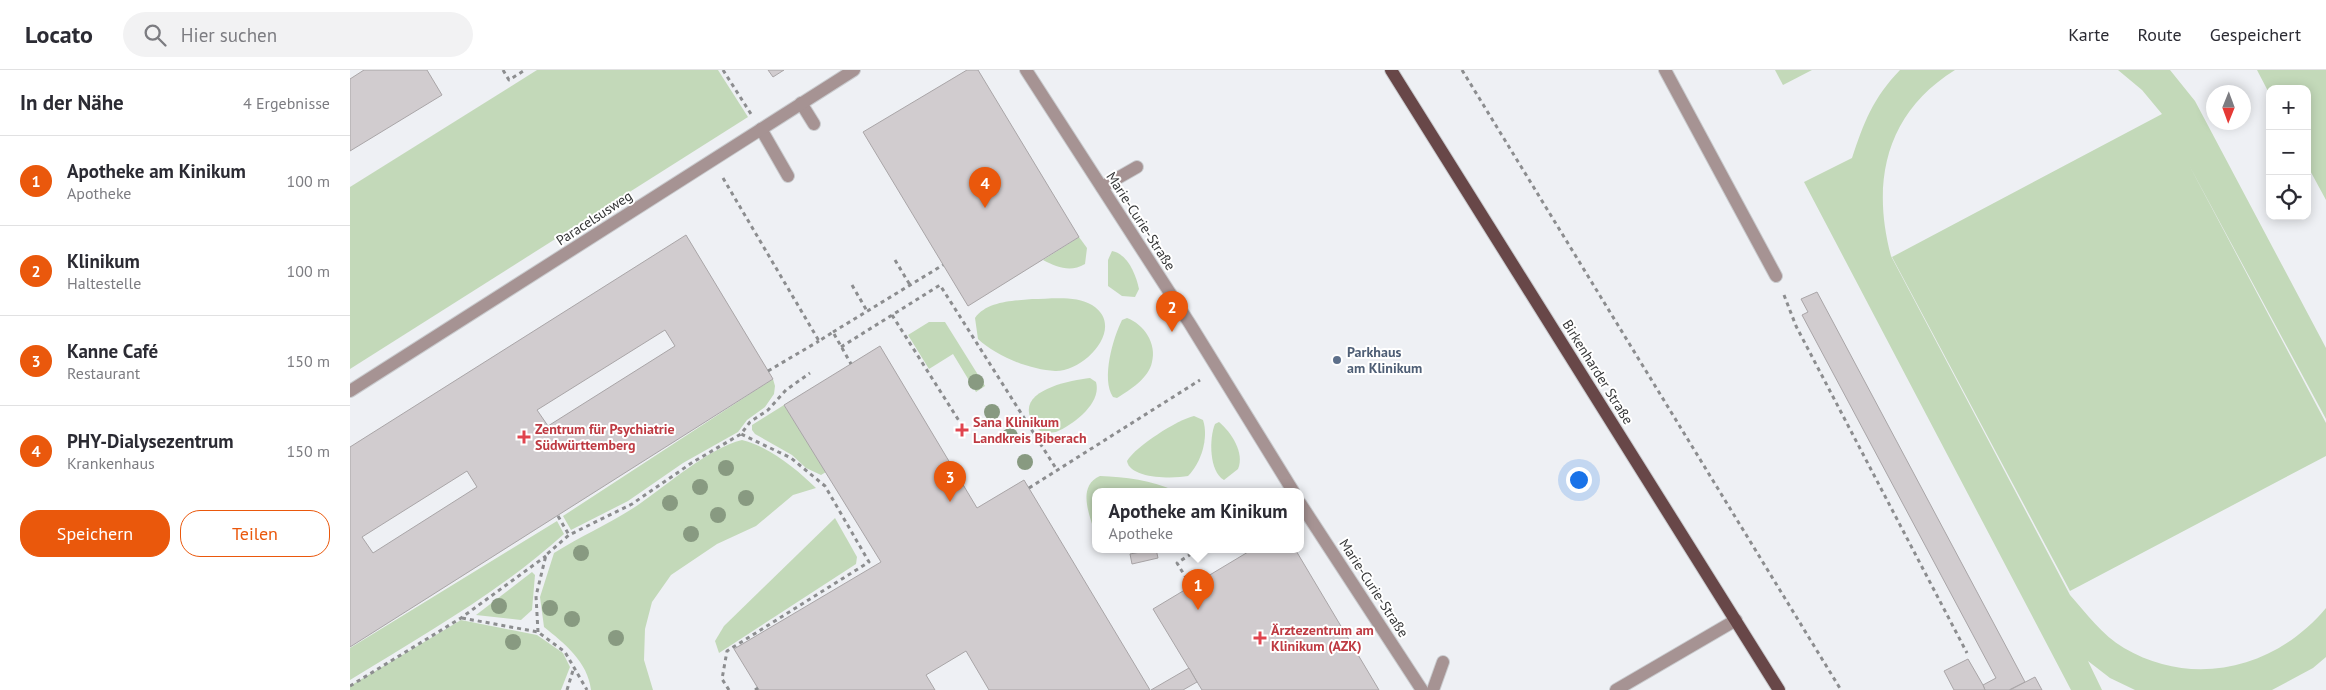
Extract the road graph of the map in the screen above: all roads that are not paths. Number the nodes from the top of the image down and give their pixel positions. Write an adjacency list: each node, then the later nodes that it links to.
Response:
1 (854, 70): 5 (street, Paracelsusweg)
2 (1026, 70): 10 (street, Marie-Curie-Straße)
3 (1391, 70): 15 (main road, Birkenharder Straße)
4 (1665, 70): 11 (street)
5 (801, 103): 6 (street); 7 (street, Paracelsusweg)
6 (814, 124)
7 (761, 129): 9 (street); 12 (street, Paracelsusweg)
8 (1137, 168): 10 (street)
9 (788, 176)
10 (1102, 187): 13 (street, Marie-Curie-Straße)
11 (1776, 276)
12 (350, 391)
13 (1291, 488)
14 (1304, 509): 17 (street, Marie-Curie-Straße)
15 (1736, 620): 19 (street); 20 (main road, Birkenharder Straße)
16 (1443, 662): 18 (street)
17 (1422, 690)
18 (1433, 690)
19 (1616, 690)
20 (1779, 690)

